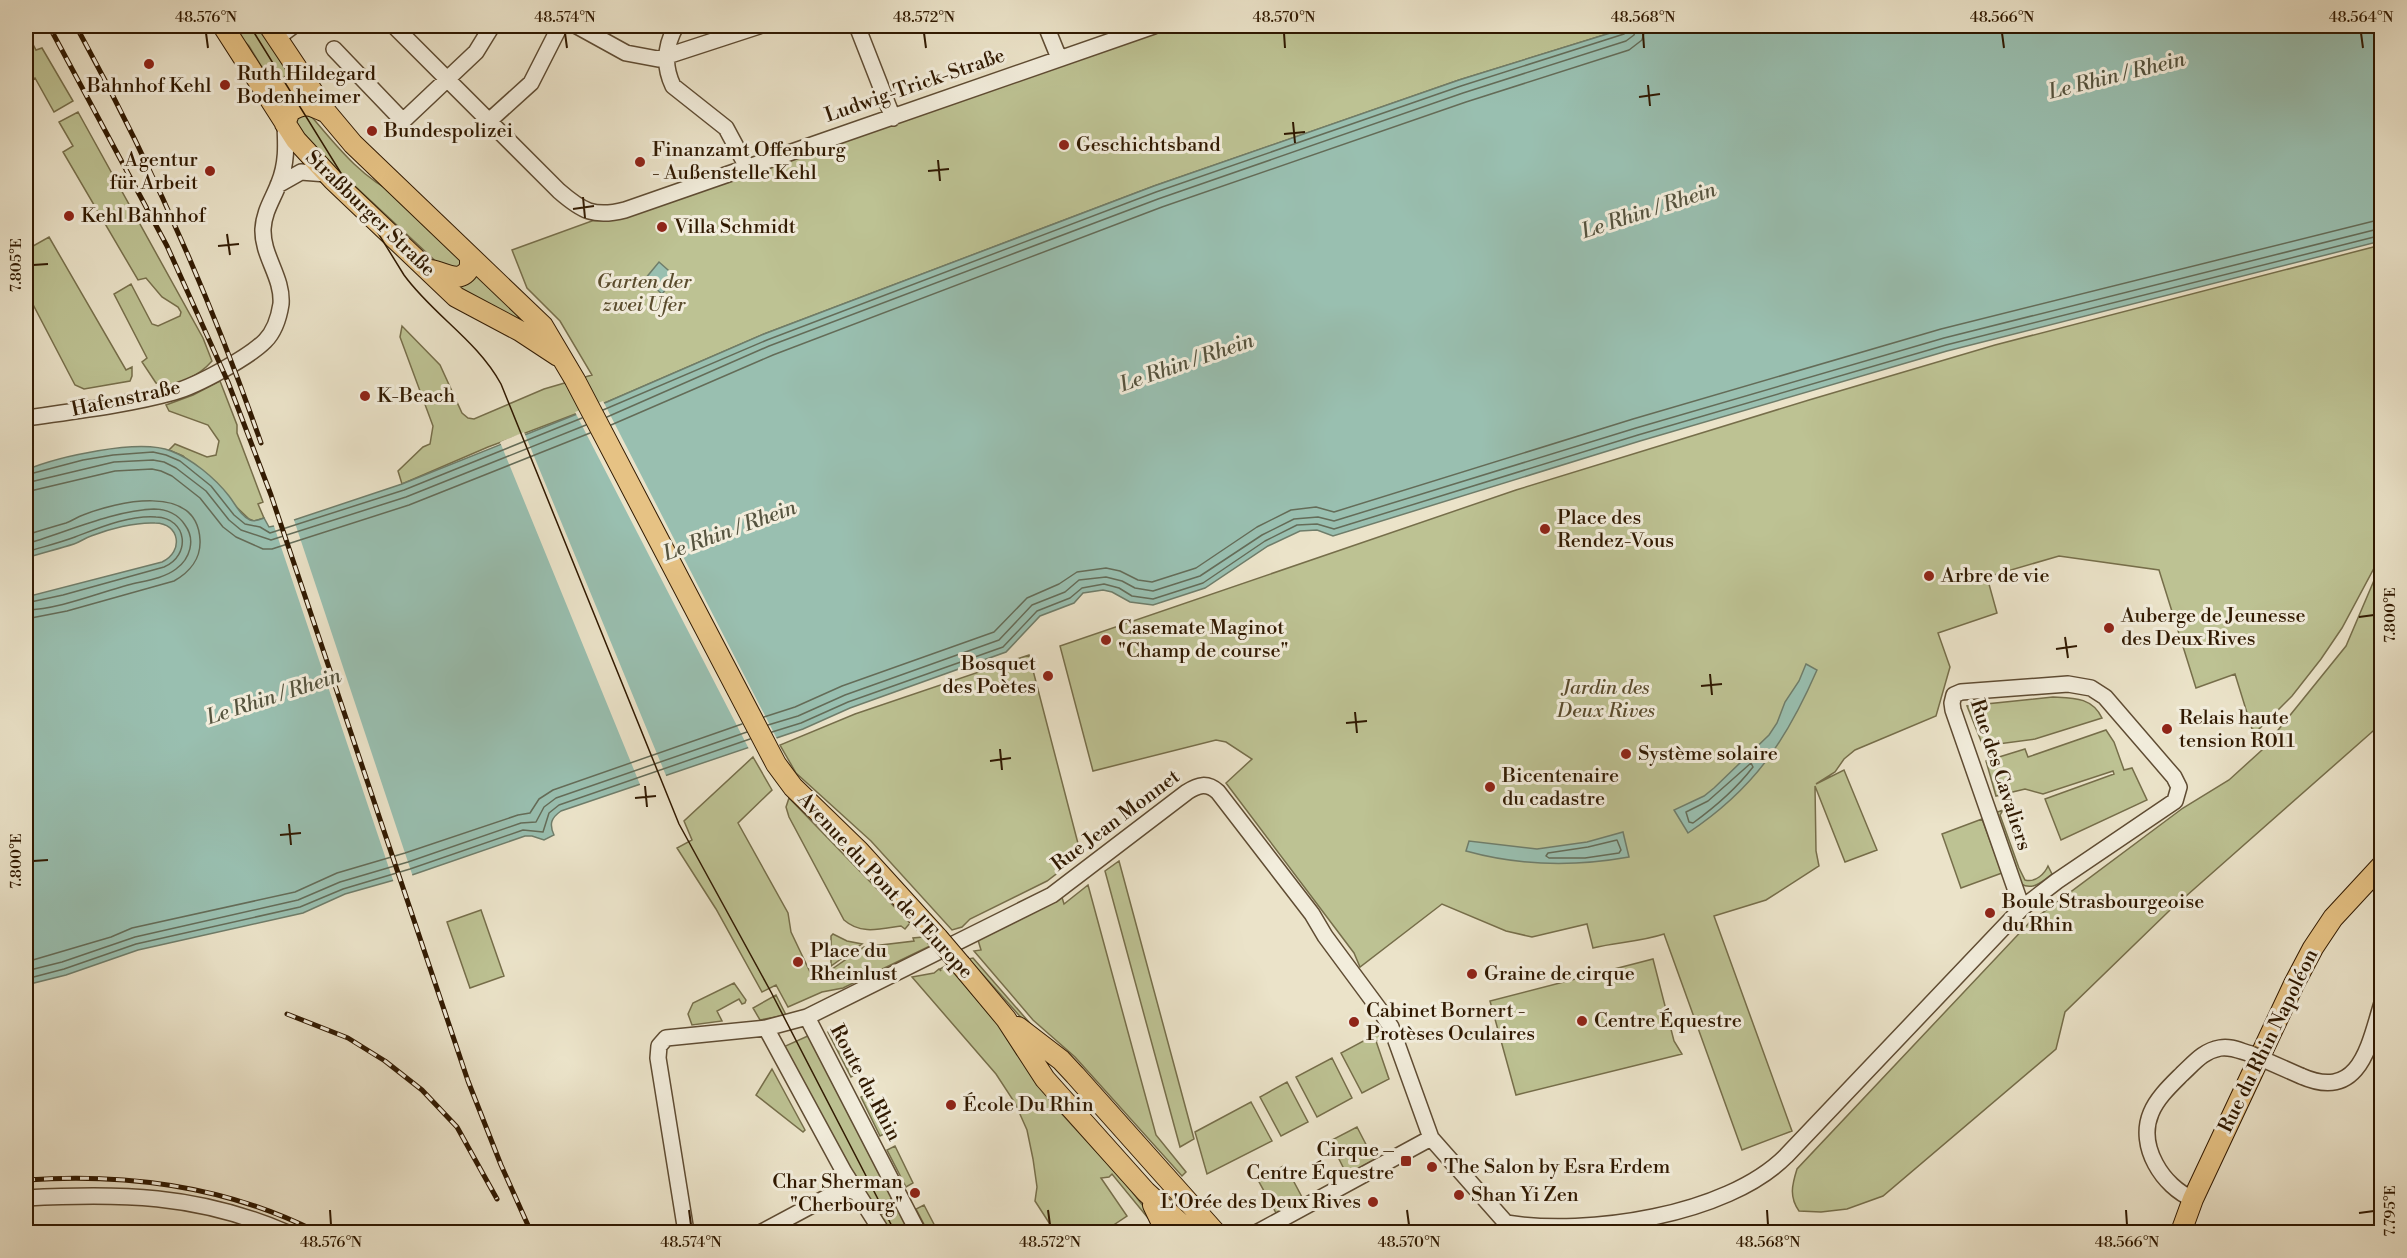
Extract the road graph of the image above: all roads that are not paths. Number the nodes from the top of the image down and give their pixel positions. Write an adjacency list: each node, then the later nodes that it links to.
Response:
1 (223, 26): 18 (main road, Straßburger Straße)
2 (293, 26): 12 (street)
3 (394, 26): 17 (street)
4 (492, 26): 17 (street)
5 (560, 26): 21 (street)
6 (577, 26): 14 (street)
7 (673, 26): 14 (street)
8 (759, 26): 14 (street)
9 (857, 26): 20 (street)
10 (1046, 26): 15 (street)
11 (1154, 26): 15 (street, Ludwig-Trick-Straße)
12 (273, 32): 16 (main road, Straßburger Straße)
13 (333, 49): 17 (street)
14 (665, 58): 23 (street)
15 (1059, 58): 20 (street, Ludwig-Trick-Straße)
16 (299, 72): 18 (main road); 19 (main road, Straßburger Straße)
17 (446, 79): 21 (street)
18 (259, 83): 22 (main road, Straßburger Straße)
19 (327, 113): 22 (main road); 26 (main road, Straßburger Straße)
20 (893, 118): 23 (street, Ludwig-Trick-Straße)
21 (489, 121): 23 (street, Ludwig-Trick-Straße)
22 (285, 124): 24 (main road, Straßburger Straße); 25 (street, Hafenstraße)
23 (747, 167)
24 (327, 174): 25 (street); 27 (main road, Straßburger Straße)
25 (279, 185): 29 (street, Hafenstraße)
26 (470, 256): 27 (main road); 28 (main road, Straßburger Straße)
27 (428, 270): 28 (main road, Straßburger Straße)
28 (561, 357): 30 (main road, Straßburger Straße)
29 (26, 418)
30 (674, 572): 35 (main road, Avenue du Pont de l'Europe, bridge)
31 (2382, 865): 41 (main road, Rue du Rhin Napoléon)
32 (2022, 908): 32 (street, Rue des Cavaliers); 42 (street, Rue des Cavaliers)
33 (2382, 1003): 41 (street, bridge)
34 (807, 1017): 36 (street, Rue Jean Monnet); 37 (street, Rue Jean Monnet); 47 (street, Route du Rhin)
35 (1006, 1019): 38 (main road, Avenue du Pont de l'Europe); 50 (main road, Avenue du Pont de l'Europe)
36 (766, 1028): 39 (street); 44 (street, Rue Jean Monnet)
37 (1431, 1138): 42 (street); 51 (street)
38 (1146, 1192): 48 (main road); 49 (main road)
39 (858, 1193): 45 (street); 46 (street)
40 (26, 1198): 43 (street)
41 (2193, 1199): 52 (main road, Rue du Rhin Napoléon)
42 (1510, 1228)
43 (285, 1233)
44 (686, 1233)
45 (762, 1233)
46 (882, 1233)
47 (918, 1233)
48 (1166, 1233)
49 (1190, 1233)
50 (1215, 1233)
51 (1258, 1233)
52 (2181, 1233)

